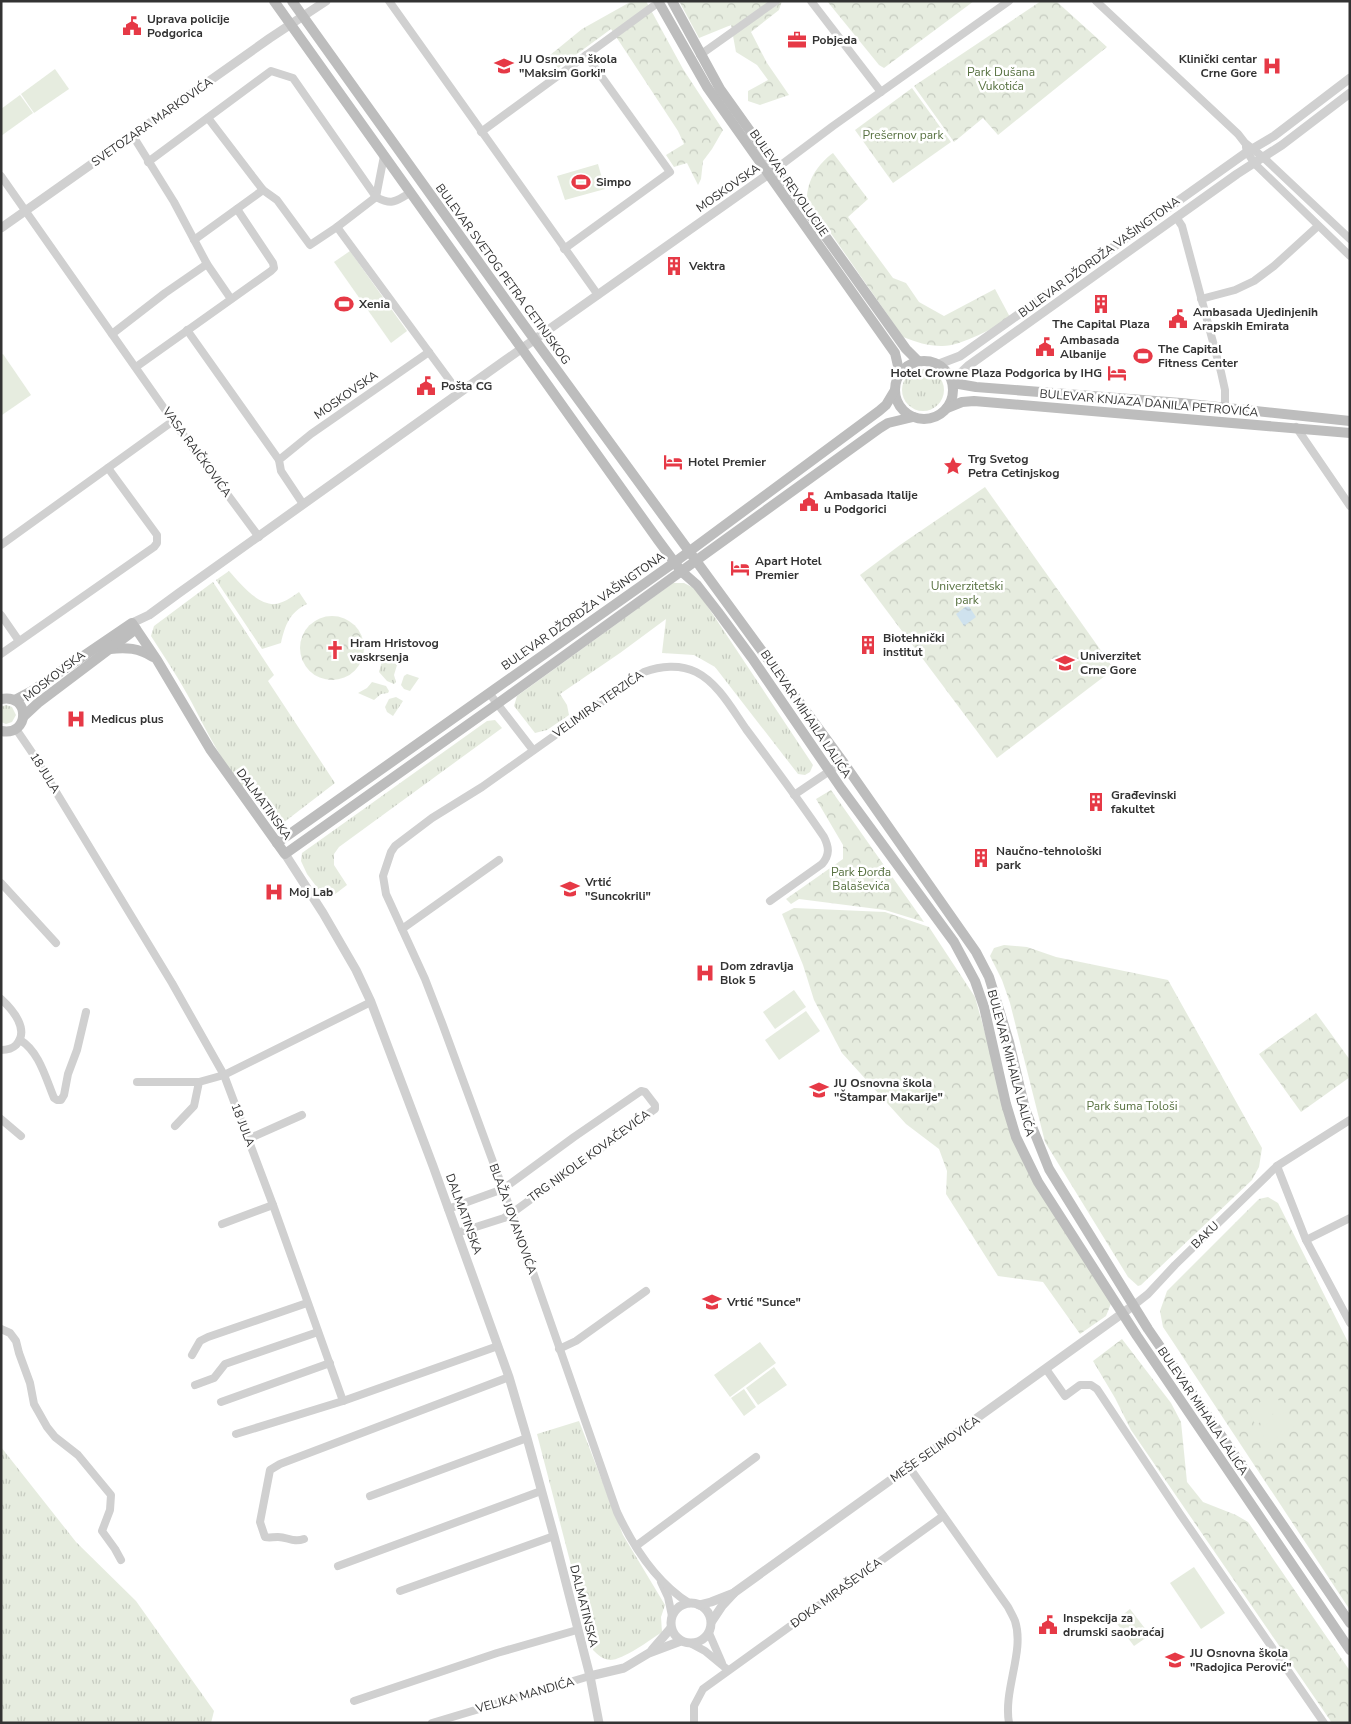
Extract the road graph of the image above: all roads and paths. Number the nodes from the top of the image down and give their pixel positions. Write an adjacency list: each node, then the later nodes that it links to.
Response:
1 (274, 1): 12 (main road)
2 (292, 1): 11 (main road, BULEVAR SVETOG PETRA CETINJSKOG)
3 (326, 1): 11 (street, SVETOZARA MARKOVIĆA)
4 (389, 1): 19 (street)
5 (672, 1): 14 (main road, BULEVAR REVOLUCIJE)
6 (776, 1): 14 (street)
7 (811, 1): 16 (street)
8 (1009, 1): 16 (street, MOSKOVSKA)
9 (1096, 1): 21 (street)
10 (659, 2): 13 (street); 27 (main road, BULEVAR REVOLUCIJE)
11 (303, 17): 12 (street, SVETOZARA MARKOVIĆA); 48 (main road, BULEVAR SVETOG PETRA CETINJSKOG)
12 (290, 25): 20 (street, SVETOZARA MARKOVIĆA); 22 (main road)
13 (586, 55): 19 (street); 40 (street)
14 (700, 55): 26 (main road, BULEVAR REVOLUCIJE)
15 (1350, 78): 21 (street, BULEVAR DŽORDŽA VAŠINGTONA)
16 (881, 92): 26 (street, MOSKOVSKA)
17 (1350, 93): 23 (street, BULEVAR DŽORDŽA VAŠINGTONA)
18 (208, 118): 24 (street); 29 (street); 31 (street)
19 (481, 132): 40 (street)
20 (133, 136): 24 (street); 33 (street, SVETOZARA MARKOVIĆA)
21 (1248, 148): 23 (street); 25 (street); 52 (street, BULEVAR DŽORDŽA VAŠINGTONA)
22 (384, 156): 30 (main road); 31 (street)
23 (1264, 158): 25 (street, BULEVAR DŽORDŽA VAŠINGTONA); 38 (street)
24 (148, 162): 39 (street)
25 (1255, 164): 34 (street, BULEVAR DŽORDŽA VAŠINGTONA); 35 (street)
26 (777, 168): 27 (street, MOSKOVSKA); 51 (main road, BULEVAR REVOLUCIJE)
27 (768, 175): 43 (street, MOSKOVSKA); 54 (main road, BULEVAR REVOLUCIJE)
28 (1, 176): 33 (street, VASA RAIČKOVIĆA)
29 (263, 190): 32 (street); 36 (street)
30 (410, 194): 31 (street); 49 (main road)
31 (376, 197): 36 (street)
32 (237, 209): 39 (street); 44 (street)
33 (26, 211): 37 (street, SVETOZARA MARKOVIĆA); 47 (street, VASA RAIČKOVIĆA)
34 (1176, 217): 45 (street); 55 (street, BULEVAR DŽORDŽA VAŠINGTONA)
35 (1318, 226): 41 (street); 45 (street)
36 (337, 227): 50 (street)
37 (1, 228)
38 (1350, 239)
39 (194, 240): 42 (street)
40 (564, 249): 43 (street)
41 (1350, 256)
42 (208, 264): 44 (street); 47 (street)
43 (598, 295): 48 (street, MOSKOVSKA)
44 (231, 299): 46 (street)
45 (1201, 299): 59 (street)
46 (187, 330): 53 (street); 65 (street)
47 (112, 334): 53 (street, VASA RAIČKOVIĆA)
48 (535, 340): 49 (street, MOSKOVSKA); 71 (main road, BULEVAR SVETOG PETRA CETINJSKOG)
49 (521, 349): 57 (street, MOSKOVSKA); 73 (main road)
50 (428, 352): 57 (street); 65 (street, MOSKOVSKA)
51 (918, 361): 52 (main road); 54 (main road)
52 (939, 364): 55 (main road)
53 (136, 367): 61 (street, VASA RAIČKOVIĆA)
54 (898, 377): 56 (main road)
55 (952, 382): 58 (main road); 59 (main road, BULEVAR KNJAZA DANILA PETROVIĆA)
56 (895, 390): 60 (main road); 71 (main road, BULEVAR DŽORDŽA VAŠINGTONA)
57 (460, 393): 67 (street, MOSKOVSKA)
58 (947, 408): 60 (main road); 63 (main road, BULEVAR KNJAZA DANILA PETROVIĆA)
59 (1225, 408): 62 (main road, BULEVAR KNJAZA DANILA PETROVIĆA)
60 (913, 417): 72 (main road, BULEVAR DŽORDŽA VAŠINGTONA)
61 (173, 421): 66 (street); 69 (street, VASA RAIČKOVIĆA)
62 (1350, 421)
63 (1296, 428): 64 (main road, BULEVAR KNJAZA DANILA PETROVIĆA); 68 (street)
64 (1350, 433)
65 (279, 460): 67 (street)
66 (108, 468): 70 (street); 77 (street)
67 (303, 504): 69 (street, MOSKOVSKA)
68 (1350, 506)
69 (259, 537): 76 (street, MOSKOVSKA)
70 (1, 545)
71 (688, 551): 72 (main road, BULEVAR SVETOG PETRA CETINJSKOG); 73 (main road, BULEVAR DŽORDŽA VAŠINGTONA)
72 (695, 561): 74 (main road, BULEVAR DŽORDŽA VAŠINGTONA); 88 (main road, BULEVAR MIHAILA LALIĆA)
73 (675, 562): 74 (main road); 81 (main road, BULEVAR DŽORDŽA VAŠINGTONA)
74 (681, 571): 83 (main road, BULEVAR DŽORDŽA VAŠINGTONA); 89 (main road, BULEVAR MIHAILA LALIĆA)
75 (1, 616): 77 (street)
76 (134, 626): 78 (main road, MOSKOVSKA); 80 (main road, DALMATINSKA); 82 (main road, MOSKOVSKA)
77 (19, 641): 79 (street)
78 (109, 649): 80 (main road); 84 (main road, MOSKOVSKA)
79 (1, 654)
80 (157, 660): 91 (main road, DALMATINSKA)
81 (489, 693): 83 (street); 91 (main road, BULEVAR DŽORDŽA VAŠINGTONA)
82 (6, 698): 84 (main road)
83 (497, 704): 87 (street); 92 (main road, BULEVAR DŽORDŽA VAŠINGTONA)
84 (24, 716): 85 (main road, MOSKOVSKA)
85 (16, 729): 86 (main road); 104 (street, 18 JULA)
86 (1, 731)
87 (533, 750): 90 (street, VELIMIRA TERZIĆA); 93 (street, VELIMIRA TERZIĆA)
88 (843, 762): 89 (street); 124 (main road, BULEVAR MIHAILA LALIĆA)
89 (830, 771): 90 (street); 126 (main road, BULEVAR MIHAILA LALIĆA)
90 (794, 795): 96 (street, VELIMIRA TERZIĆA)
91 (277, 843): 92 (main road, DALMATINSKA)
92 (285, 854): 100 (street, DALMATINSKA)
93 (388, 858): 97 (street, BLAŽA JOVANOVIĆA)
94 (499, 860): 97 (street)
95 (1, 883): 98 (street)
96 (770, 901)
97 (402, 929): 114 (street, BLAŽA JOVANOVIĆA)
98 (56, 943)
99 (1, 999): 102 (street)
100 (371, 1002): 104 (street); 116 (street, DALMATINSKA)
101 (86, 1012): 102 (street)
102 (20, 1040): 103 (street)
103 (1, 1050)
104 (224, 1075): 106 (street); 112 (street, 18 JULA)
105 (136, 1082): 106 (street)
106 (199, 1082): 110 (street)
107 (302, 1115): 112 (street)
108 (1, 1119): 111 (street)
109 (1350, 1120): 113 (street, BAKU)
110 (175, 1126)
111 (21, 1136)
112 (248, 1139): 115 (street, 18 JULA)
113 (1277, 1166): 121 (street); 124 (street, BAKU)
114 (503, 1189): 116 (street); 117 (street, BLAŽA JOVANOVIĆA); 117 (street, TRG NIKOLE KOVAČEVIĆA)
115 (273, 1205): 119 (street); 123 (street, 18 JULA)
116 (448, 1209): 120 (street, DALMATINSKA)
117 (512, 1213): 120 (street); 131 (street, BLAŽA JOVANOVIĆA)
118 (1350, 1218): 121 (street)
119 (222, 1224)
120 (457, 1233): 130 (street, DALMATINSKA)
121 (1306, 1240): 125 (street)
122 (646, 1291): 131 (street)
123 (307, 1303): 129 (street, 18 JULA); 132 (street)
124 (1134, 1305): 126 (street, MEŠE SELIMOVIĆA); 158 (main road, BULEVAR MIHAILA LALIĆA)
125 (1346, 1306): 127 (street)
126 (1122, 1314): 134 (street, MEŠE SELIMOVIĆA); 164 (main road, BULEVAR MIHAILA LALIĆA)
127 (1350, 1323)
128 (1, 1329): 149 (street)
129 (318, 1332): 133 (street, 18 JULA); 136 (street)
130 (498, 1346): 135 (street, DALMATINSKA); 137 (street)
131 (559, 1349): 148 (street, BLAŽA JOVANOVIĆA)
132 (192, 1355)
133 (330, 1363): 137 (street, 18 JULA); 138 (street)
134 (1046, 1369): 142 (street, MEŠE SELIMOVIĆA); 173 (street)
135 (509, 1377): 140 (street, DALMATINSKA); 147 (street)
136 (195, 1385)
137 (343, 1401): 139 (street)
138 (221, 1402)
139 (236, 1434)
140 (527, 1438): 143 (street, DALMATINSKA); 144 (street)
141 (756, 1457): 148 (street)
142 (909, 1467): 145 (street); 153 (street, MEŠE SELIMOVIĆA)
143 (541, 1490): 146 (street, DALMATINSKA); 150 (street)
144 (370, 1496)
145 (943, 1516): 166 (street, ĐOKA MIRAŠEVIĆA); 172 (street)
146 (554, 1536): 152 (street); 160 (street, DALMATINSKA)
147 (304, 1539)
148 (636, 1546): 151 (street, BLAŽA JOVANOVIĆA)
149 (121, 1560)
150 (338, 1566)
151 (658, 1576): 154 (street, BLAŽA JOVANOVIĆA); 156 (street, BLAŽA JOVANOVIĆA)
152 (400, 1592)
153 (735, 1592): 155 (street, MEŠE SELIMOVIĆA); 157 (street, MEŠE SELIMOVIĆA)
154 (689, 1603): 155 (street); 156 (street)
155 (699, 1604): 157 (street)
156 (672, 1616): 159 (street)
157 (712, 1621): 161 (street)
158 (1350, 1623)
159 (672, 1628): 162 (street); 165 (street)
160 (577, 1630): 167 (street, DALMATINSKA); 168 (street)
161 (710, 1633): 163 (street); 166 (street)
162 (681, 1641): 163 (street); 165 (street)
163 (692, 1644): 166 (street)
164 (1350, 1650)
165 (649, 1653): 167 (street)
166 (726, 1667): 171 (street, ĐOKA MIRAŠEVIĆA)
167 (590, 1676): 169 (street, VELJKA MANDIĆA); 170 (street, DALMATINSKA)
168 (354, 1701)
169 (432, 1723)
170 (599, 1723)
171 (694, 1723)
172 (1009, 1723)
173 (1324, 1723)

